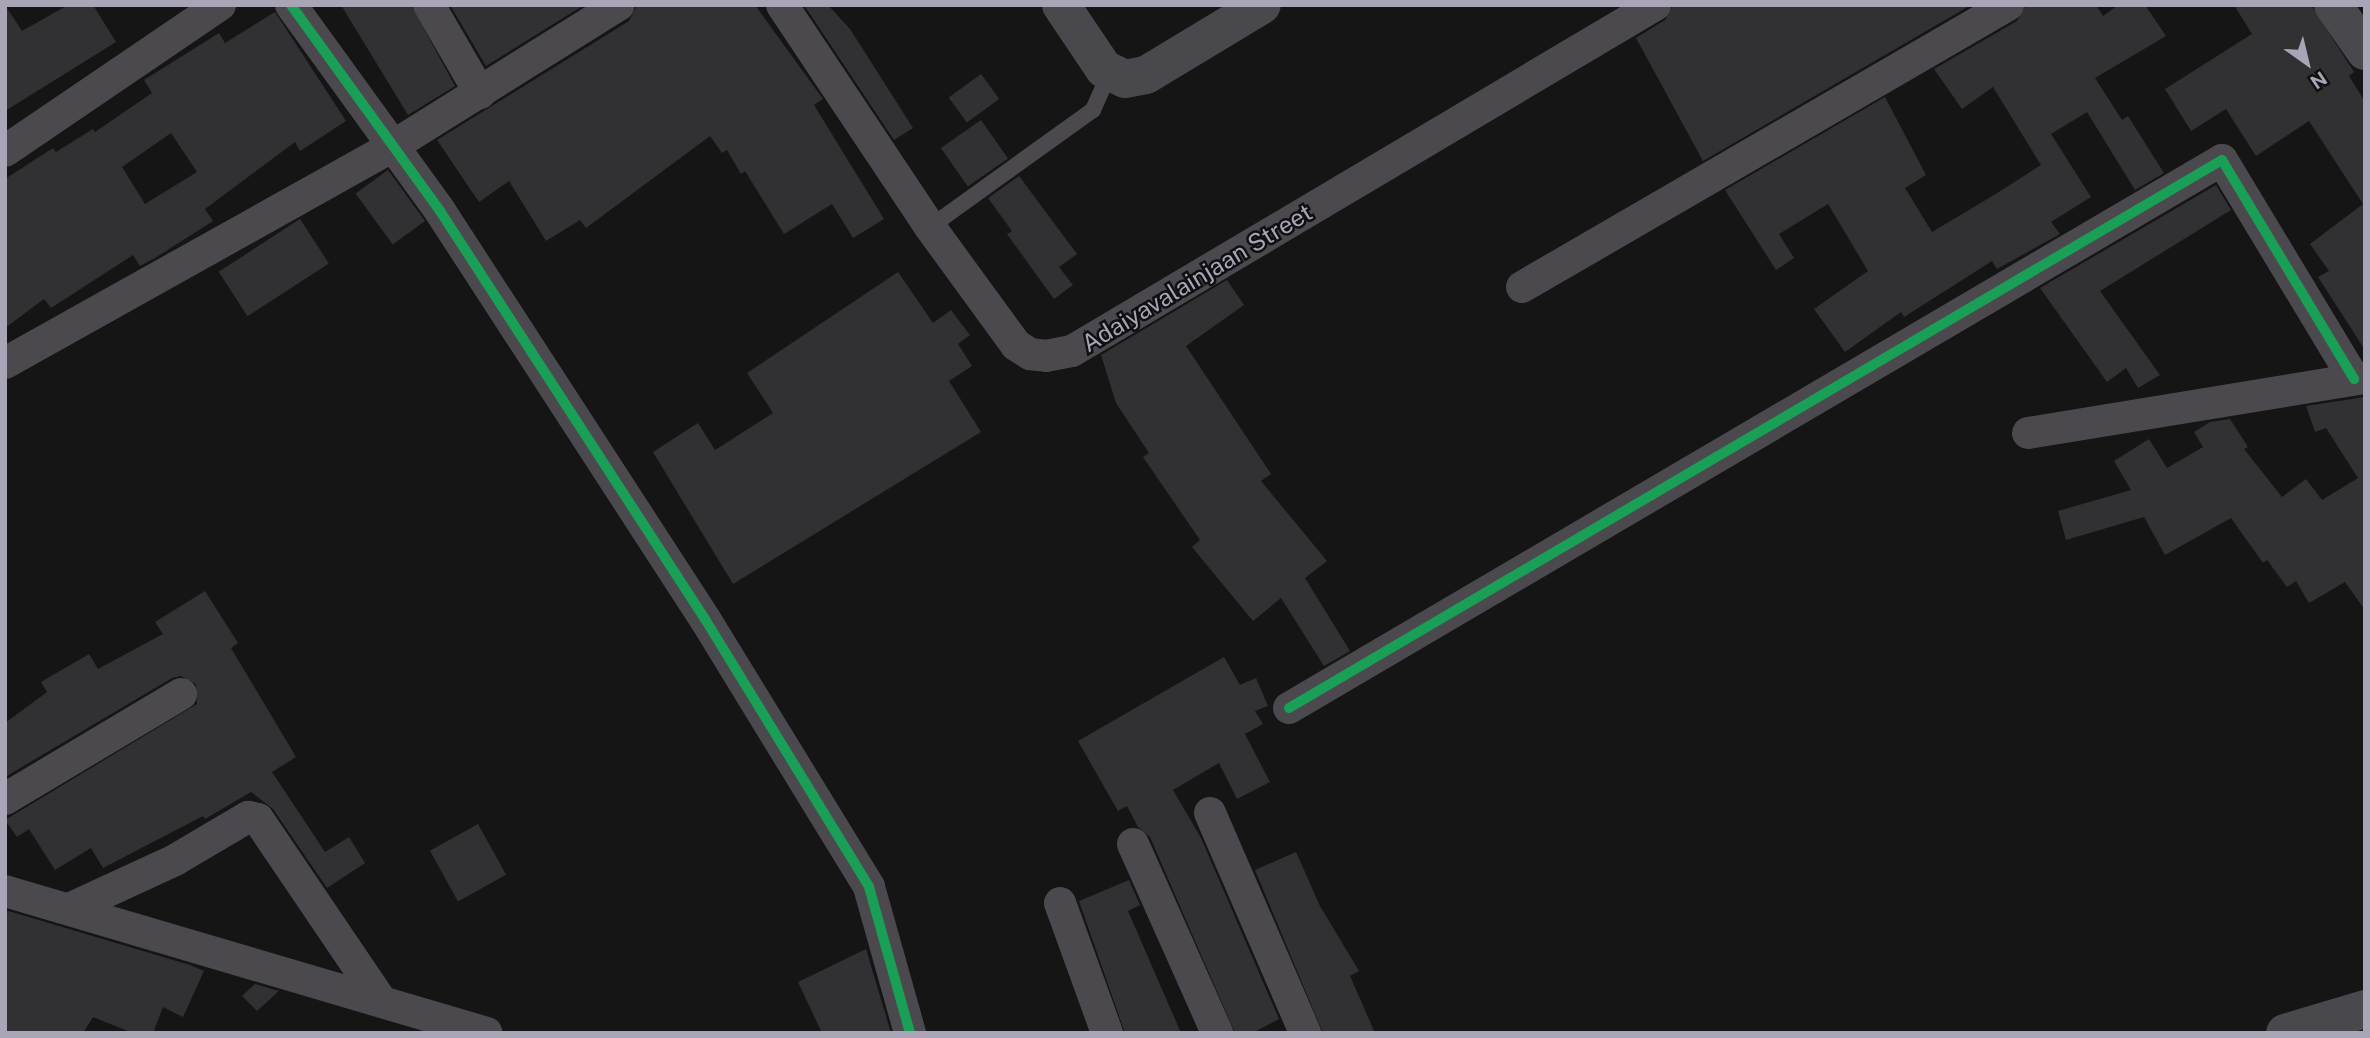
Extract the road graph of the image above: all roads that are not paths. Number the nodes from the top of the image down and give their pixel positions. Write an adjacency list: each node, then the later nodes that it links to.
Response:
1 (220, 5): 15 (street)
2 (291, 5): 14 (street)
3 (429, 5): 13 (street)
4 (619, 5): 13 (street)
5 (782, 5): 16 (street, Adaiyavalainjaan Street)
6 (1060, 5): 12 (street)
7 (1262, 5): 12 (street)
8 (1655, 5): 16 (street, Adaiyavalainjaan Street)
9 (2008, 5): 17 (street)
10 (2333, 5): 11 (street)
11 (2365, 51)
12 (1109, 74): 16 (lane)
13 (480, 93): 14 (street)
14 (393, 146): 18 (street); 32 (street)
15 (5, 151)
16 (930, 227)
17 (1522, 287)
18 (5, 363)
19 (2360, 378): 20 (street); 22 (street)
20 (2028, 433)
21 (181, 694): 23 (street)
22 (1289, 708)
23 (5, 799)
24 (1210, 813): 35 (street)
25 (1133, 844): 34 (street)
26 (5, 891): 28 (street)
27 (1060, 903): 33 (street)
28 (69, 909): 29 (street); 29 (street)
29 (381, 1001): 31 (street)
30 (2365, 1009): 36 (street)
31 (487, 1033)
32 (910, 1033)
33 (1107, 1033)
34 (1217, 1033)
35 (1305, 1033)
36 (2285, 1033)

